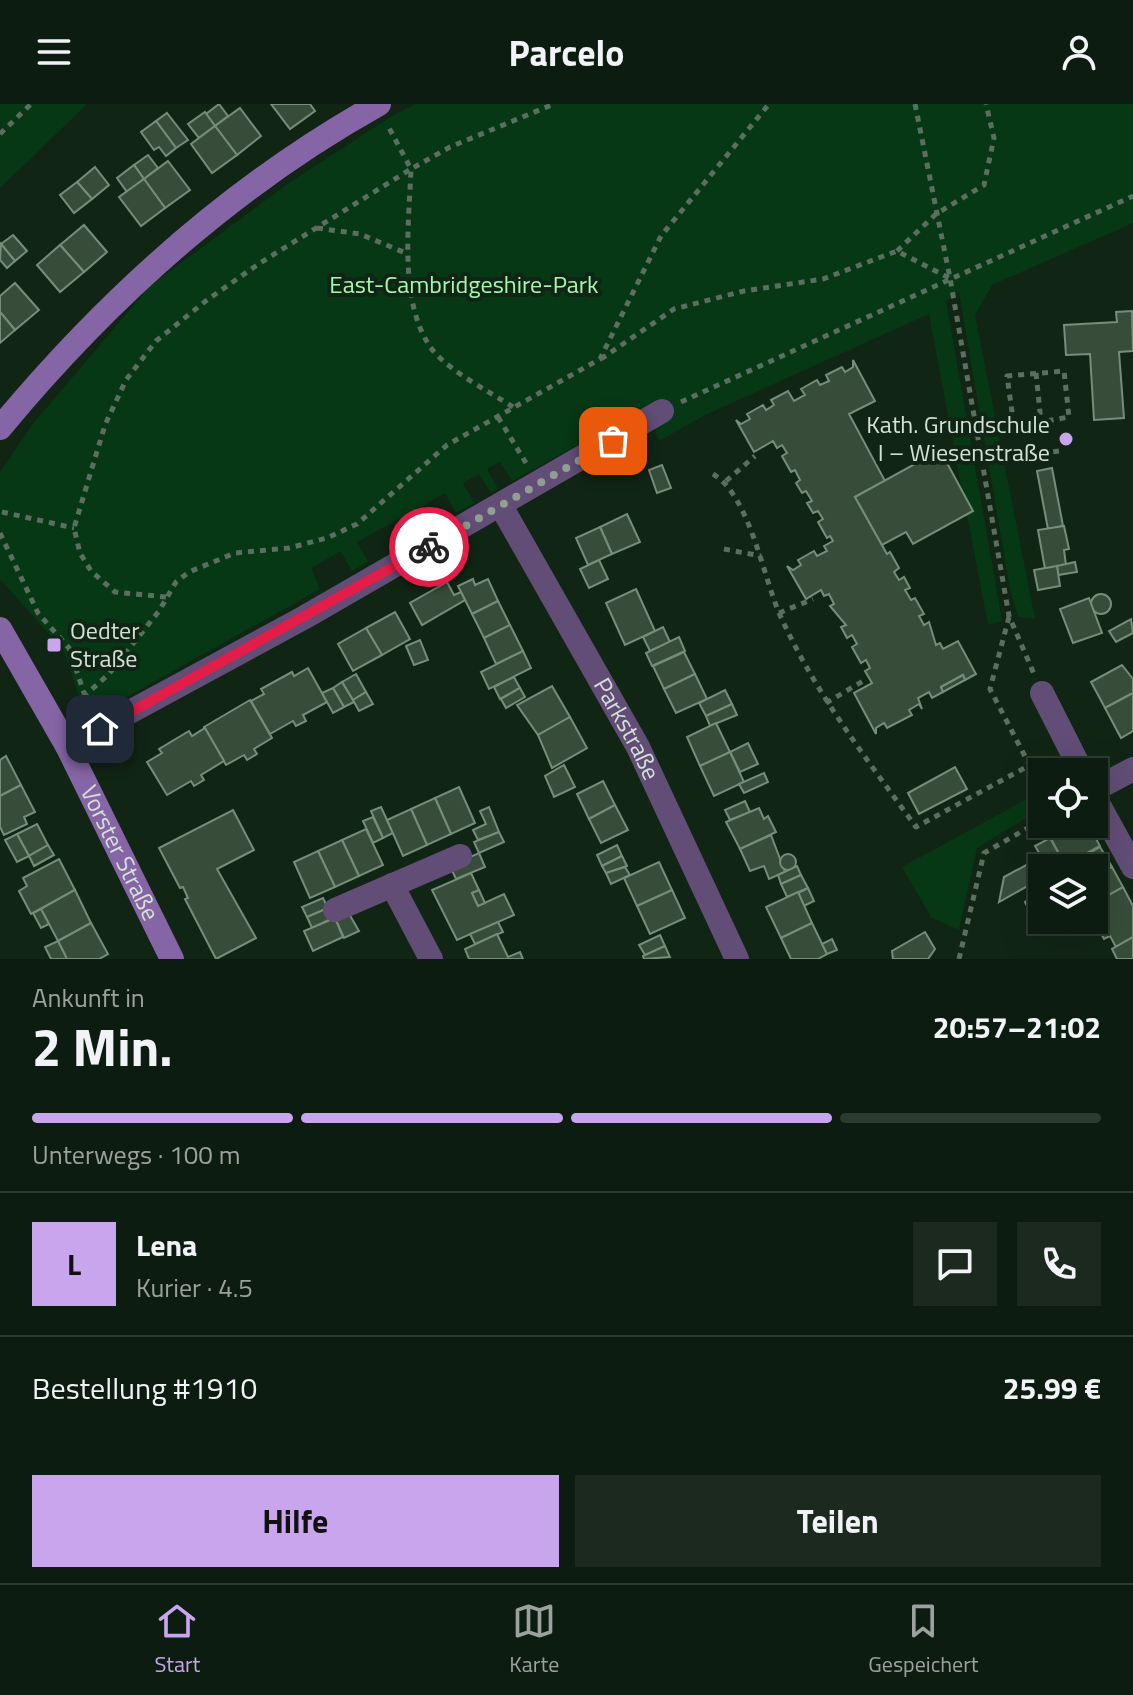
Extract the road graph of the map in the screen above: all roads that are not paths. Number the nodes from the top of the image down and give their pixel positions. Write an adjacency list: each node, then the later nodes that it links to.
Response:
1 (378, 104): 3 (main road)
2 (662, 411): 4 (street)
3 (0, 428)
4 (501, 506): 7 (street); 18 (street, Parkstraße)
5 (0, 629): 7 (main road, Vorster Straße)
6 (1042, 693): 8 (street)
7 (67, 746): 16 (main road, Vorster Straße)
8 (1075, 758)
9 (1133, 769): 10 (street)
10 (1108, 784)
11 (1108, 820): 13 (street)
12 (460, 856): 14 (street)
13 (1133, 867)
14 (392, 885): 15 (street); 17 (street)
15 (335, 910)
16 (172, 959)
17 (431, 959)
18 (737, 959)

